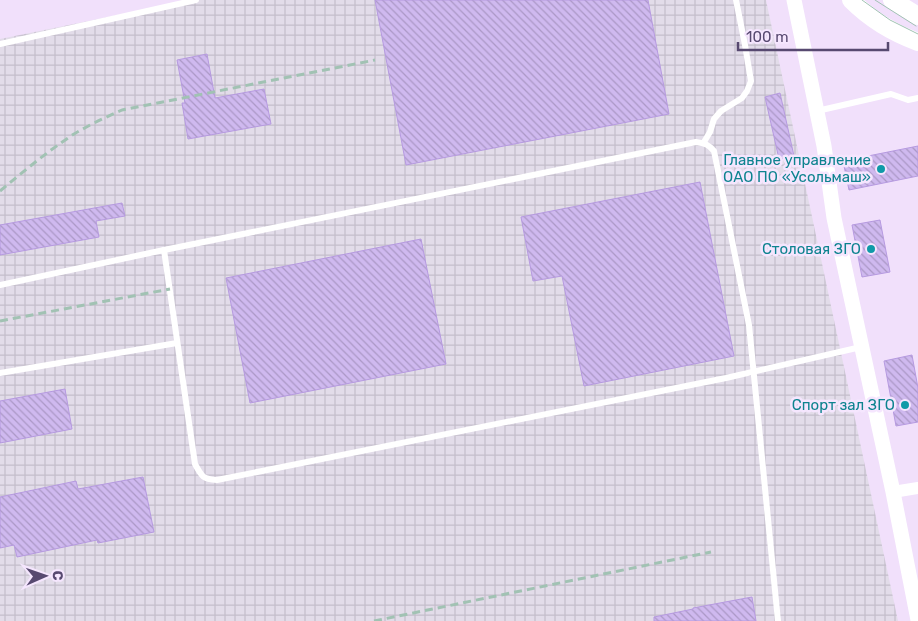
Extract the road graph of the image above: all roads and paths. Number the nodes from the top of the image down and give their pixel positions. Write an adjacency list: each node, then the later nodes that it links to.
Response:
1 (196, 0): 8 (lane)
2 (736, 0): 11 (lane)
3 (794, 0): 10 (street)
4 (851, 0): 7 (main road)
5 (892, 0): 6 (main road)
6 (918, 16)
7 (918, 42)
8 (0, 44)
9 (918, 98): 10 (lane)
10 (817, 111): 15 (street)
11 (704, 142): 12 (lane); 16 (lane)
12 (164, 250): 13 (lane); 14 (lane)
13 (0, 285)
14 (177, 343): 16 (lane); 17 (lane)
15 (862, 347): 16 (lane); 19 (street)
16 (754, 372): 21 (lane)
17 (0, 373)
18 (918, 488): 19 (street)
19 (893, 492): 20 (street)
20 (918, 620)
21 (778, 621)

